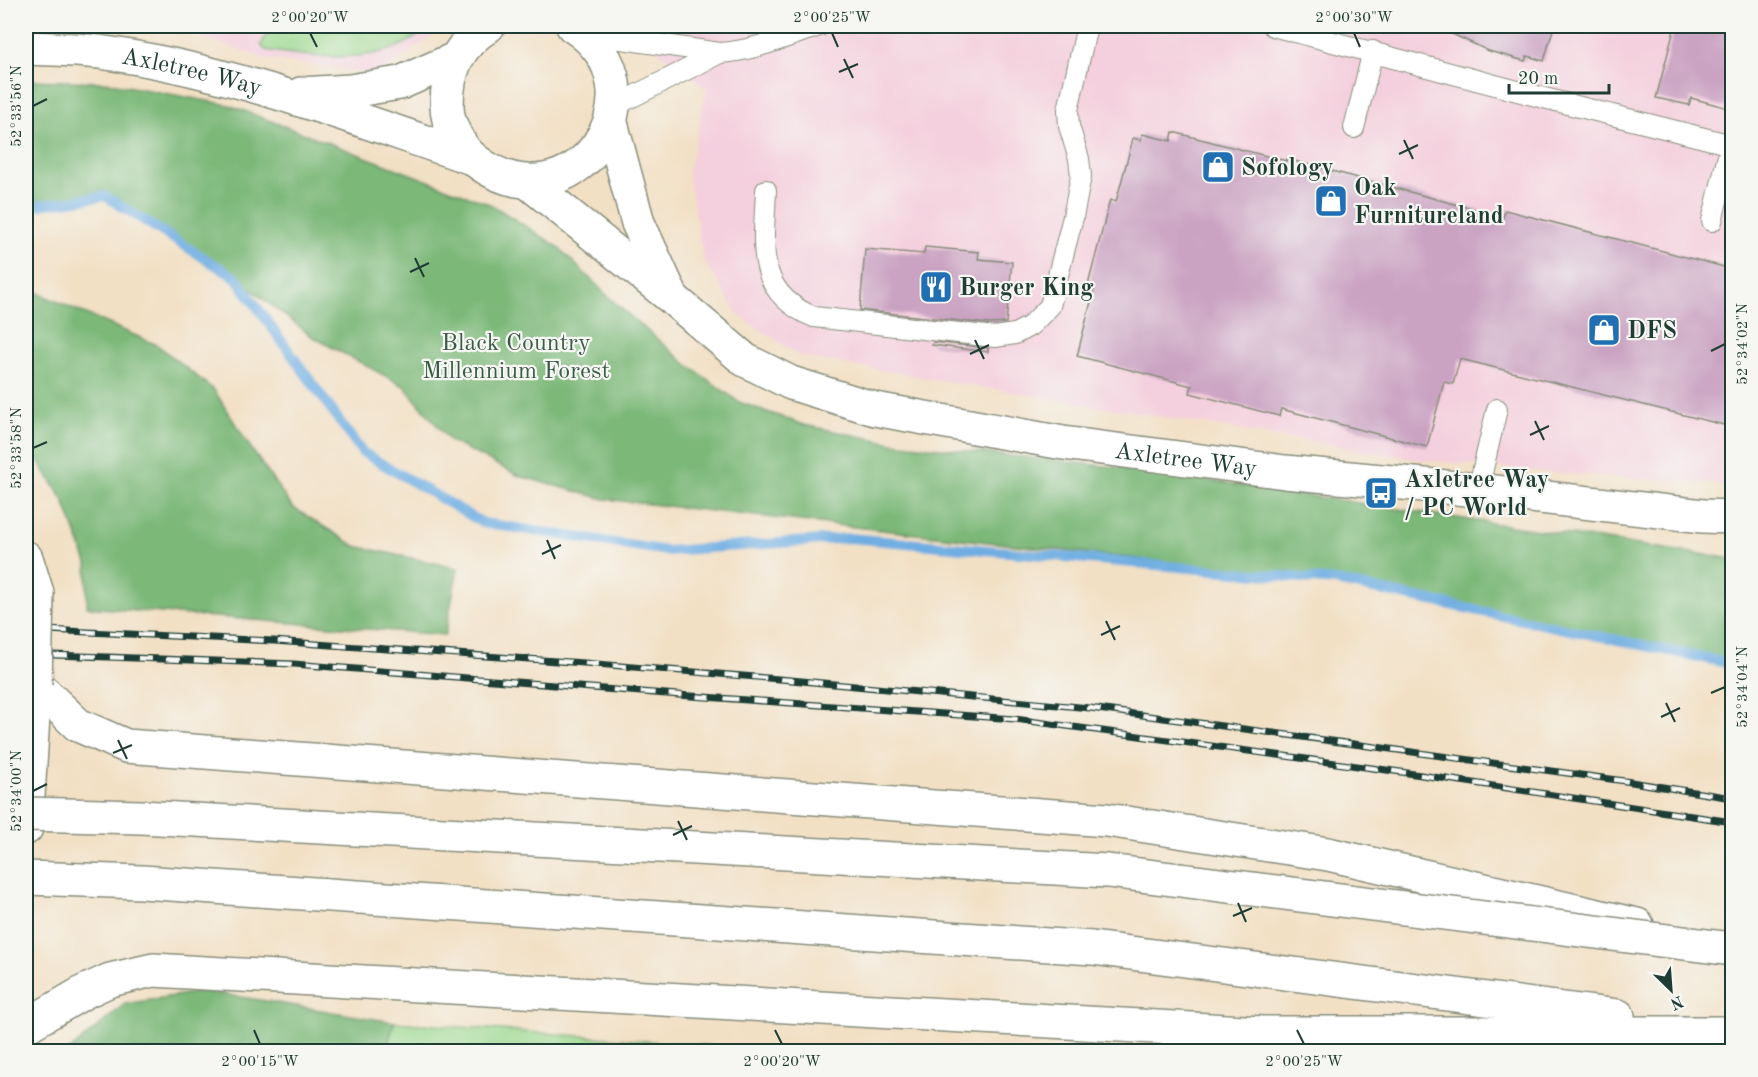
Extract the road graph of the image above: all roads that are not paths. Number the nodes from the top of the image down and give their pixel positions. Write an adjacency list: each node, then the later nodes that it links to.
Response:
1 (819, 26): 8 (lane)
2 (1087, 26): 15 (lane)
3 (1273, 26): 7 (lane)
4 (580, 30): 8 (lane); 10 (main road, Axletree Way)
5 (473, 36): 9 (main road, Axletree Way); 13 (main road)
6 (26, 48): 9 (main road, Axletree Way)
7 (1373, 51): 11 (lane); 12 (lane)
8 (720, 53): 10 (lane)
9 (286, 96): 13 (main road, Axletree Way)
10 (612, 115): 14 (main road); 17 (main road, Axletree Way)
11 (1354, 128)
12 (1732, 145): 16 (lane)
13 (472, 158): 14 (main road)
14 (528, 182): 17 (main road, Axletree Way)
15 (766, 190)
16 (1712, 221)
17 (672, 298): 19 (main road, Axletree Way)
18 (1497, 409): 19 (lane)
19 (1478, 490): 20 (main road, Axletree Way)
20 (1732, 517)
21 (26, 558): 22 (main road, bridge)
22 (34, 684): 24 (main road); 26 (main road, bridge)
23 (26, 814): 26 (main road, bridge)
24 (26, 828)
25 (26, 878): 28 (main road)
26 (1732, 948)
27 (26, 1026): 28 (main road)
28 (1732, 1032)

